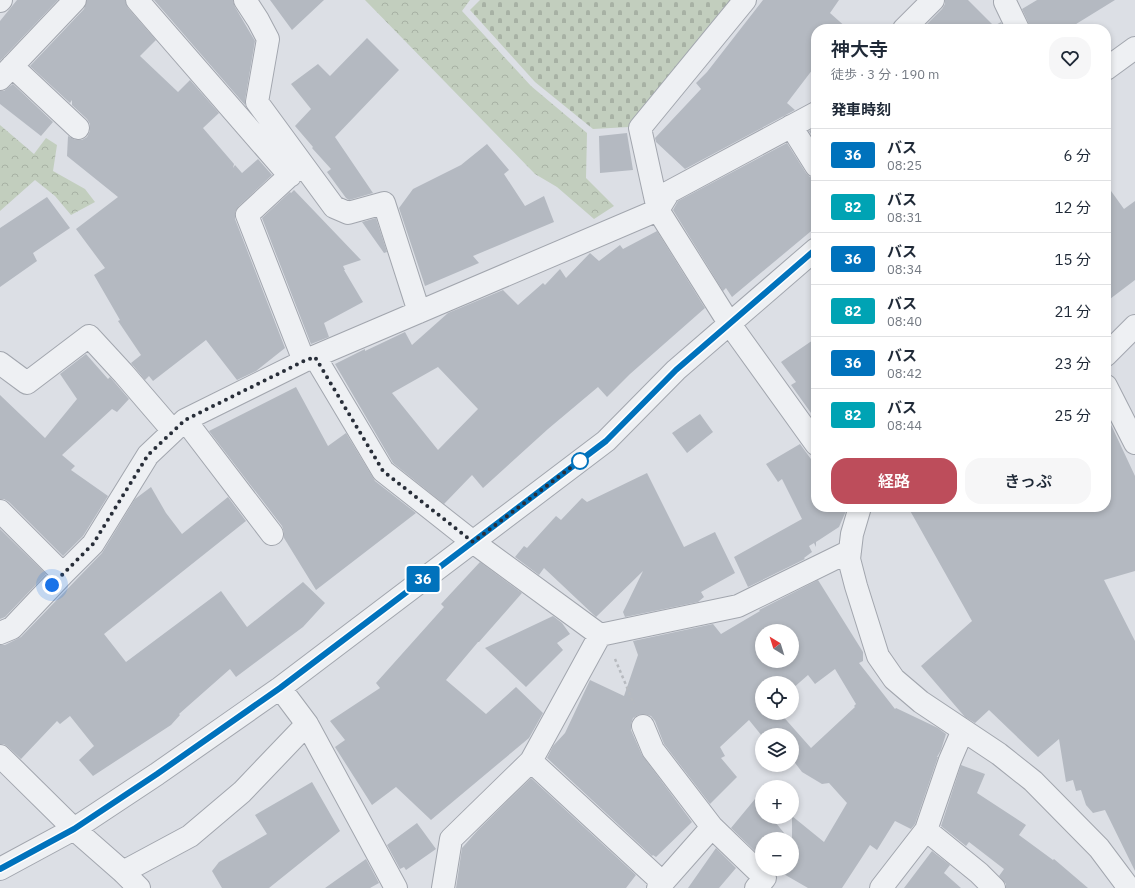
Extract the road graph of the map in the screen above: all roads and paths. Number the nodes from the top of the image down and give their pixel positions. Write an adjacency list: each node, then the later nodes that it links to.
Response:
1 (75, 0): 11 (street)
2 (137, 0): 16 (street)
3 (245, 0): 16 (street)
4 (745, 0): 17 (street)
5 (933, 0): 7 (street)
6 (1005, 1): 8 (street)
7 (909, 24)
8 (1016, 24)
9 (1135, 48): 10 (street)
10 (1111, 65)
11 (6, 73): 14 (street)
12 (811, 116): 13 (street)
13 (791, 126): 15 (street); 17 (street)
14 (78, 128)
15 (811, 158)
16 (296, 170): 19 (street); 23 (street)
17 (658, 210): 19 (street); 20 (street)
18 (811, 253): 20 (street)
19 (419, 312): 23 (street)
20 (729, 323): 27 (street); 32 (street)
21 (1135, 326): 22 (street)
22 (1111, 350)
23 (310, 359): 26 (street); 32 (street)
24 (0, 362): 26 (street)
25 (1111, 396): 28 (street)
26 (179, 426): 31 (street); 34 (street)
27 (811, 437)
28 (1135, 443)
29 (0, 511): 34 (street)
30 (859, 512): 33 (street)
31 (272, 534)
32 (473, 542): 36 (street); 37 (street)
33 (850, 551): 36 (street); 40 (street)
34 (63, 574): 35 (street)
35 (4, 633)
36 (602, 635): 39 (path); 42 (street)
37 (280, 688): 38 (street); 44 (street)
38 (307, 724): 47 (street); 50 (street)
39 (643, 726): 43 (street)
40 (963, 730): 45 (street); 55 (street)
41 (0, 756): 44 (street)
42 (531, 762): 48 (street); 51 (street)
43 (712, 827): 48 (street); 52 (street)
44 (74, 829): 46 (street); 47 (street)
45 (926, 830): 53 (street); 54 (street)
46 (0, 869)
47 (123, 872): 49 (street)
48 (661, 885)
49 (139, 888)
50 (396, 888)
51 (443, 888)
52 (756, 888)
53 (881, 888)
54 (994, 888)
55 (1129, 888)

